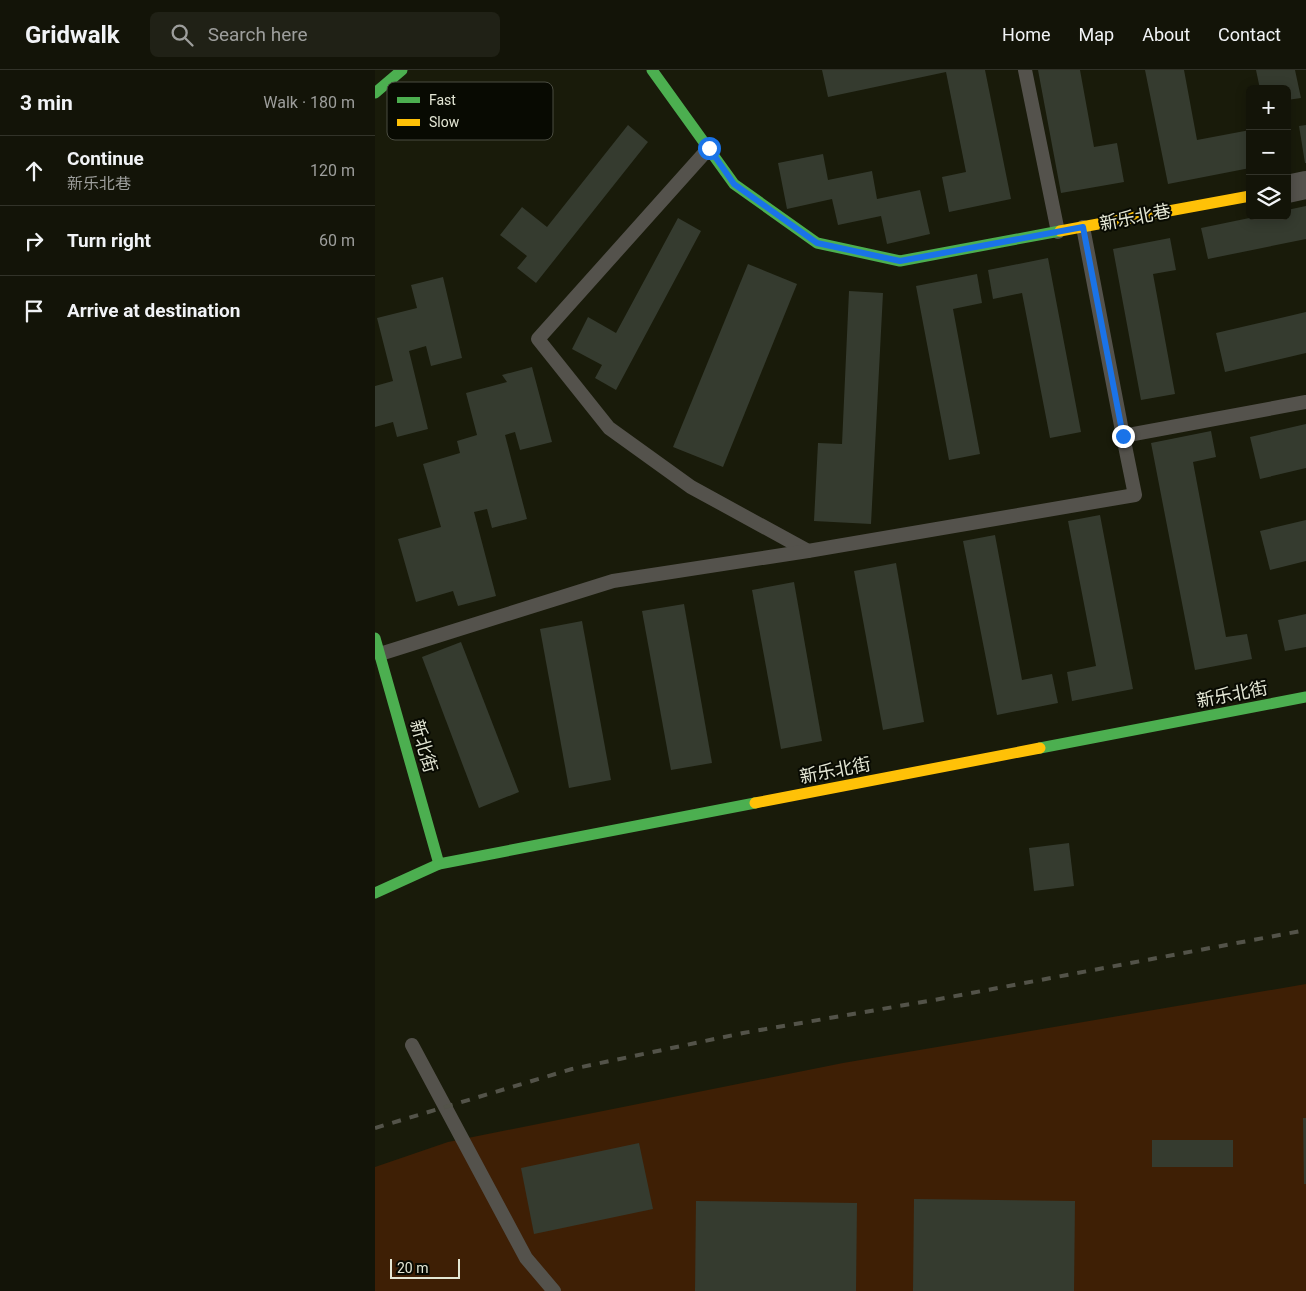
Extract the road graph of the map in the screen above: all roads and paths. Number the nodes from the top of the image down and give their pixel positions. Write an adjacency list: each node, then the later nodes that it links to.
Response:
1 (402, 70): 4 (street)
2 (652, 70): 7 (street, 新乐北巷)
3 (1025, 70): 12 (lane)
4 (388, 82)
5 (387, 83): 6 (street)
6 (375, 93)
7 (709, 148): 12 (street, 新乐北巷); 15 (lane)
8 (1306, 186): 9 (street)
9 (1291, 188)
10 (1246, 197): 11 (street, 新乐北巷)
11 (1083, 227): 12 (street, 新乐北巷); 14 (lane)
12 (1058, 232)
13 (1306, 402): 14 (lane)
14 (1123, 436): 15 (lane)
15 (808, 551): 17 (lane)
16 (375, 638): 17 (street, 新北街)
17 (380, 654): 19 (street, 新北街)
18 (1306, 697): 19 (street, 新乐北街)
19 (439, 864): 20 (street, 新乐北街)
20 (375, 893)
21 (412, 1045): 22 (lane)
22 (554, 1291)

